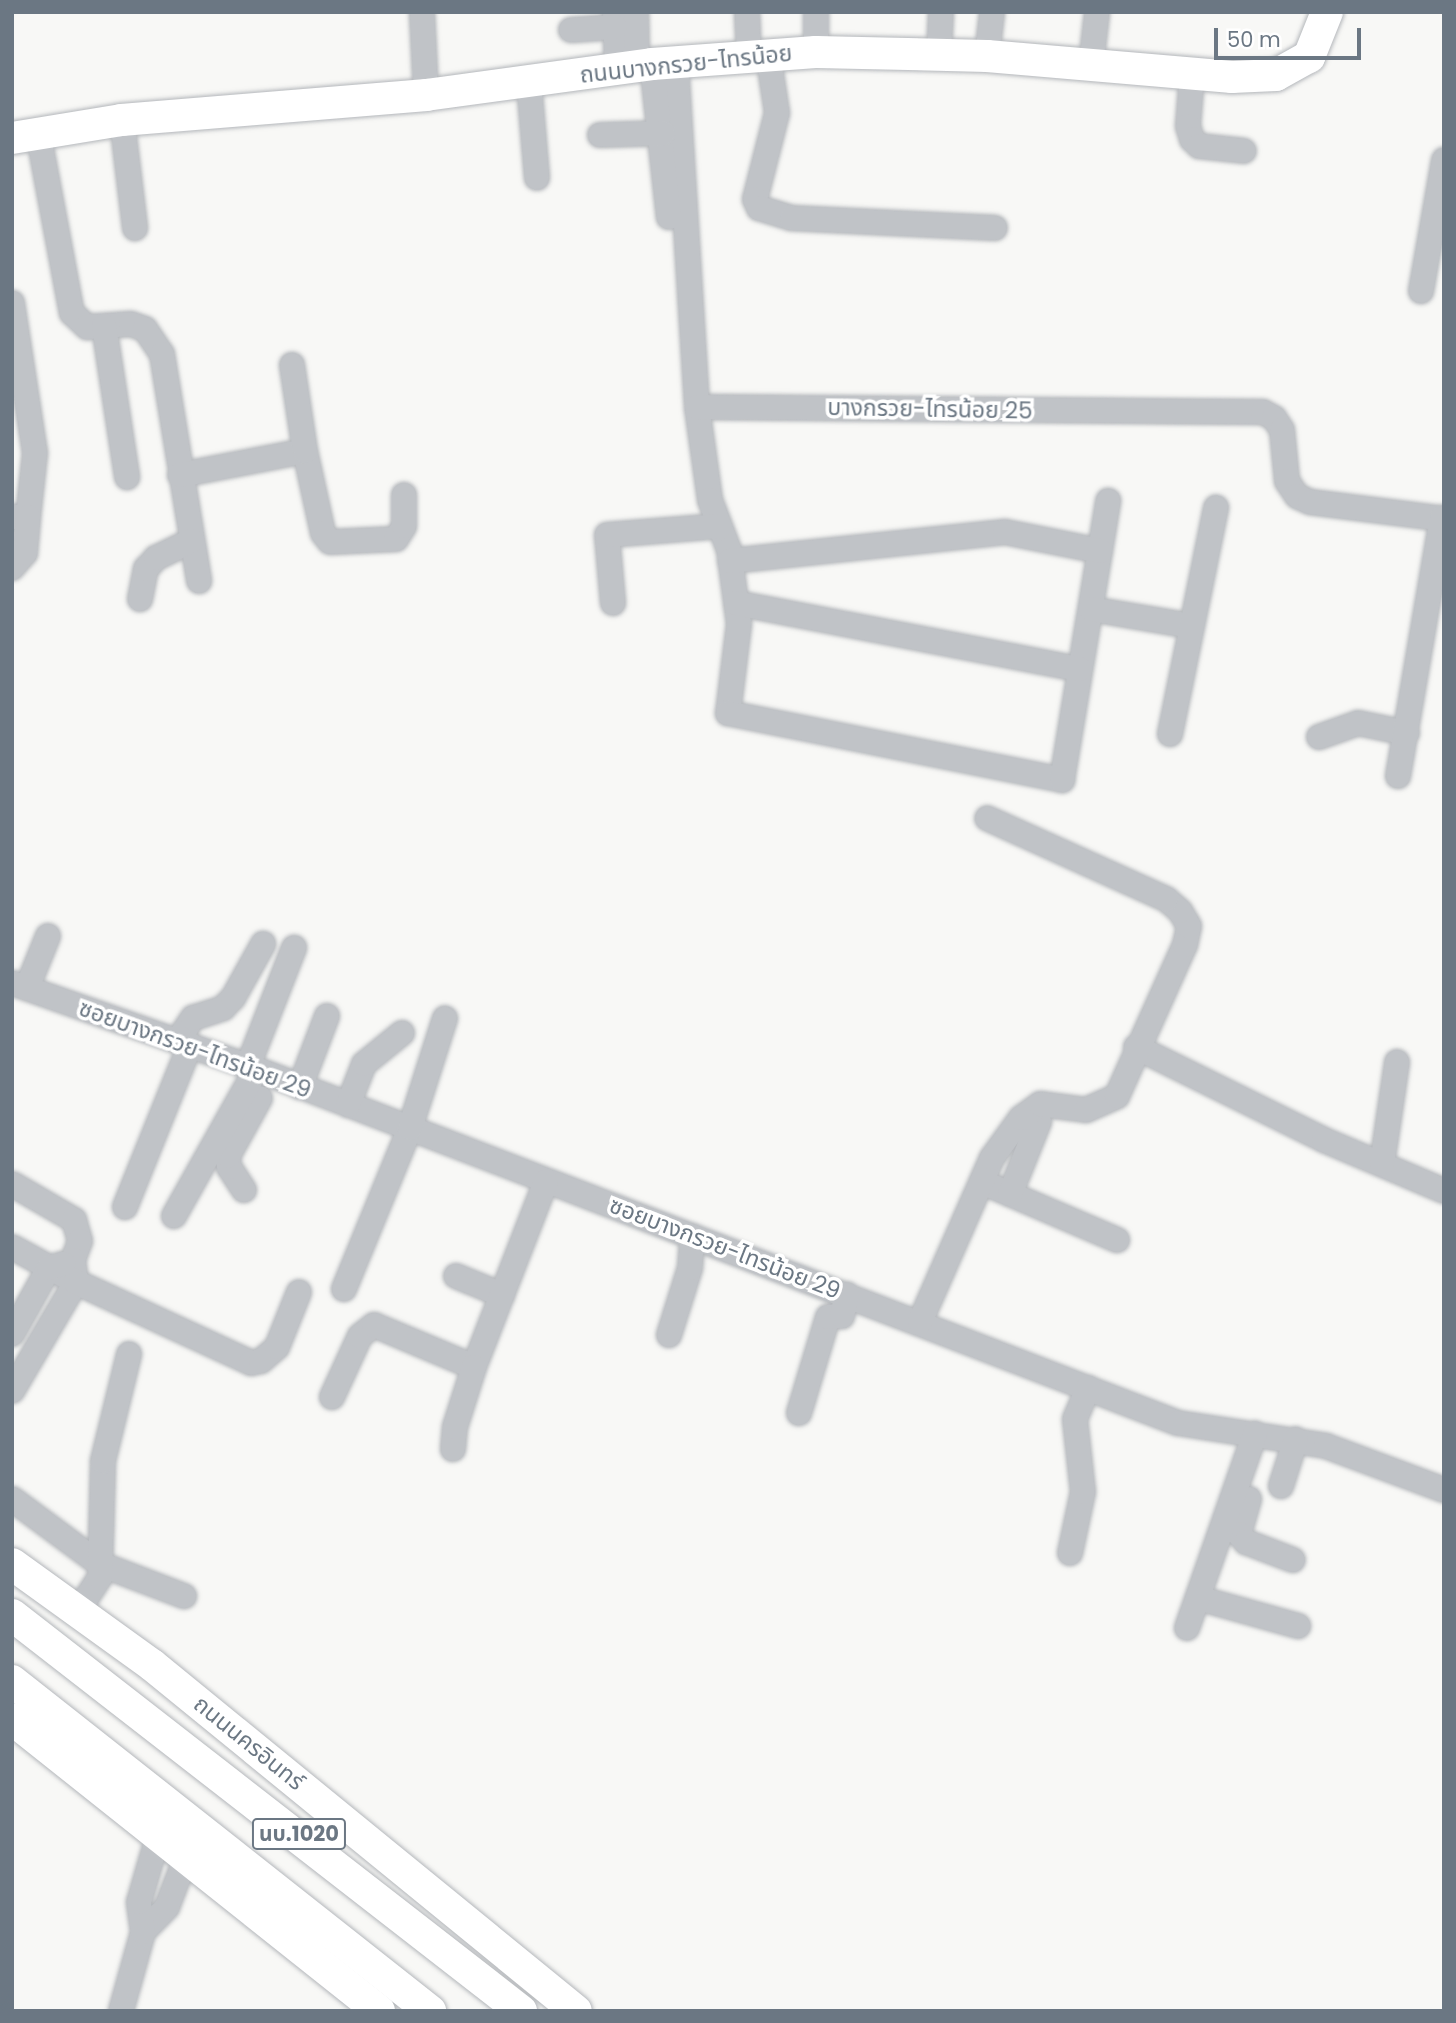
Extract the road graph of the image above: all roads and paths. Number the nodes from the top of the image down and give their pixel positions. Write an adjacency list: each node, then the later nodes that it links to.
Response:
1 (422, 12): 19 (street)
2 (636, 12): 15 (street)
3 (747, 12): 13 (street)
4 (816, 12): 11 (street)
5 (942, 12): 12 (street)
6 (992, 12): 14 (street)
7 (1097, 12): 16 (street)
8 (1327, 12): 17 (main road, ถนนบางกรวย-ไทรน้อย)
9 (615, 20): 10 (street); 15 (street)
10 (571, 30)
11 (816, 52): 12 (main road, ถนนบางกรวย-ไทรน้อย); 13 (main road, ถนนบางกรวย-ไทรน้อย)
12 (939, 54): 14 (main road, ถนนบางกรวย-ไทรน้อย)
13 (758, 55): 15 (main road, ถนนบางกรวย-ไทรน้อย); 29 (street)
14 (987, 56): 16 (main road, ถนนบางกรวย-ไทรน้อย)
15 (646, 65): 18 (main road, ถนนบางกรวย-ไทรน้อย); 21 (street); 35 (street)
16 (1091, 65): 17 (main road, ถนนบางกรวย-ไทรน้อย)
17 (1192, 74): 24 (street)
18 (529, 83): 19 (main road, ถนนบางกรวย-ไทรน้อย); 26 (street)
19 (426, 95): 20 (main road, ถนนบางกรวย-ไทรน้อย)
20 (122, 120): 22 (main road, ถนนบางกรวย-ไทรน้อย); 28 (street)
21 (663, 133): 23 (street); 27 (street)
22 (25, 135): 33 (street)
23 (600, 135)
24 (1244, 151)
25 (1444, 160): 30 (street)
26 (537, 177)
27 (669, 217)
28 (135, 228)
29 (995, 228)
30 (1437, 242): 31 (street)
31 (1421, 291)
32 (12, 303): 42 (street)
33 (104, 326): 37 (street); 38 (street)
34 (292, 365): 36 (street)
35 (697, 407): 43 (street, บางกรวย-ไทรน้อย 25); 44 (street)
36 (304, 451): 37 (street); 39 (street)
37 (180, 475): 45 (street)
38 (127, 477)
39 (404, 495)
40 (1108, 501): 46 (street)
41 (1216, 508): 54 (street)
42 (20, 517): 48 (street)
43 (1443, 518): 56 (street)
44 (720, 526): 47 (street); 51 (street)
45 (191, 541): 49 (street); 50 (street)
46 (1100, 551): 47 (street); 53 (street)
47 (730, 561): 52 (street)
48 (12, 568)
49 (199, 581)
50 (140, 599)
51 (613, 603)
52 (736, 603): 55 (street); 55 (street)
53 (1091, 609): 54 (street); 55 (street)
54 (1191, 626): 57 (street)
55 (1080, 669)
56 (1407, 733): 58 (street); 59 (street)
57 (1170, 734)
58 (1319, 737)
59 (1398, 776)
60 (987, 818): 69 (street)
61 (48, 936): 64 (street)
62 (263, 944): 68 (street)
63 (294, 948): 71 (street)
64 (20, 986): 68 (street, ซอยบางกรวย-ไทรน้อย 29)
65 (327, 1016): 72 (street)
66 (444, 1018): 75 (street)
67 (402, 1034): 73 (street)
68 (184, 1042): 71 (street, ซอยบางกรวย-ไทรน้อย 29); 83 (street)
69 (1136, 1047): 76 (street); 78 (street)
70 (1397, 1062): 76 (street)
71 (259, 1070): 72 (street, ซอยบางกรวย-ไทรน้อย 29); 80 (street); 84 (street)
72 (300, 1087): 73 (street, ซอยบางกรวย-ไทรน้อย 29)
73 (348, 1105): 75 (street, ซอยบางกรวย-ไทรน้อย 29)
74 (1039, 1122): 82 (street)
75 (410, 1128): 77 (street, ซอยบางกรวย-ไทรน้อย 29); 91 (street)
76 (1382, 1164): 81 (street)
77 (546, 1181): 85 (street, ซอยบางกรวย-ไทรน้อย 29); 93 (street)
78 (982, 1182): 82 (street); 96 (street)
79 (12, 1184): 89 (street)
80 (244, 1189)
81 (1444, 1191)
82 (1010, 1194): 86 (street)
83 (125, 1208)
84 (174, 1216)
85 (692, 1236): 94 (street, ซอยบางกรวย-ไทรน้อย 29); 98 (street)
86 (1116, 1240)
87 (12, 1247): 88 (street)
88 (50, 1268): 89 (street); 95 (street)
89 (75, 1271): 92 (street); 102 (street)
90 (456, 1276): 93 (street)
91 (344, 1289)
92 (299, 1292)
93 (502, 1295): 100 (street)
94 (847, 1295): 96 (street, ซอยบางกรวย-ไทรน้อย 29); 104 (street)
95 (22, 1300): 97 (street)
96 (920, 1322): 101 (street, ซอยบางกรวย-ไทรน้อย 29)
97 (12, 1334)
98 (668, 1335)
99 (129, 1354): 114 (street)
100 (474, 1367): 103 (street); 107 (street)
101 (1088, 1388): 105 (street, ซอยบางกรวย-ไทรน้อย 29); 111 (street)
102 (12, 1391)
103 (332, 1397)
104 (799, 1413)
105 (1262, 1435): 106 (street, ซอยบางกรวย-ไทรน้อย 29); 112 (street); 117 (street)
106 (1296, 1439): 108 (street); 109 (street, ซอยบางกรวย-ไทรน้อย 29)
107 (453, 1449)
108 (1281, 1486)
109 (1444, 1490)
110 (12, 1499): 114 (street)
111 (1070, 1553)
112 (1293, 1560)
113 (12, 1564): 118 (main road, ถนนนครอินทร์ / นบ.1020)
114 (100, 1564): 116 (street); 118 (street)
115 (12, 1594): 122 (main road)
116 (184, 1596)
117 (1198, 1598): 120 (street); 121 (street)
118 (78, 1611): 132 (main road, ถนนนครอินทร์ / นบ.1020)
119 (12, 1615): 122 (main road, ถนนนครอินทร์ / นบ.1020)
120 (1298, 1626)
121 (1187, 1628)
122 (74, 1660): 131 (main road, ถนนนครอินทร์ / นบ.1020)
123 (20, 1689): 130 (main road, นบ.1020)
124 (12, 1719): 125 (main road)
125 (159, 1833): 126 (main road); 127 (street)
126 (187, 1855): 127 (street); 129 (main road)
127 (144, 1932): 128 (street)
128 (121, 2011)
129 (379, 2011)
130 (430, 2011)
131 (521, 2011)
132 (576, 2011)

